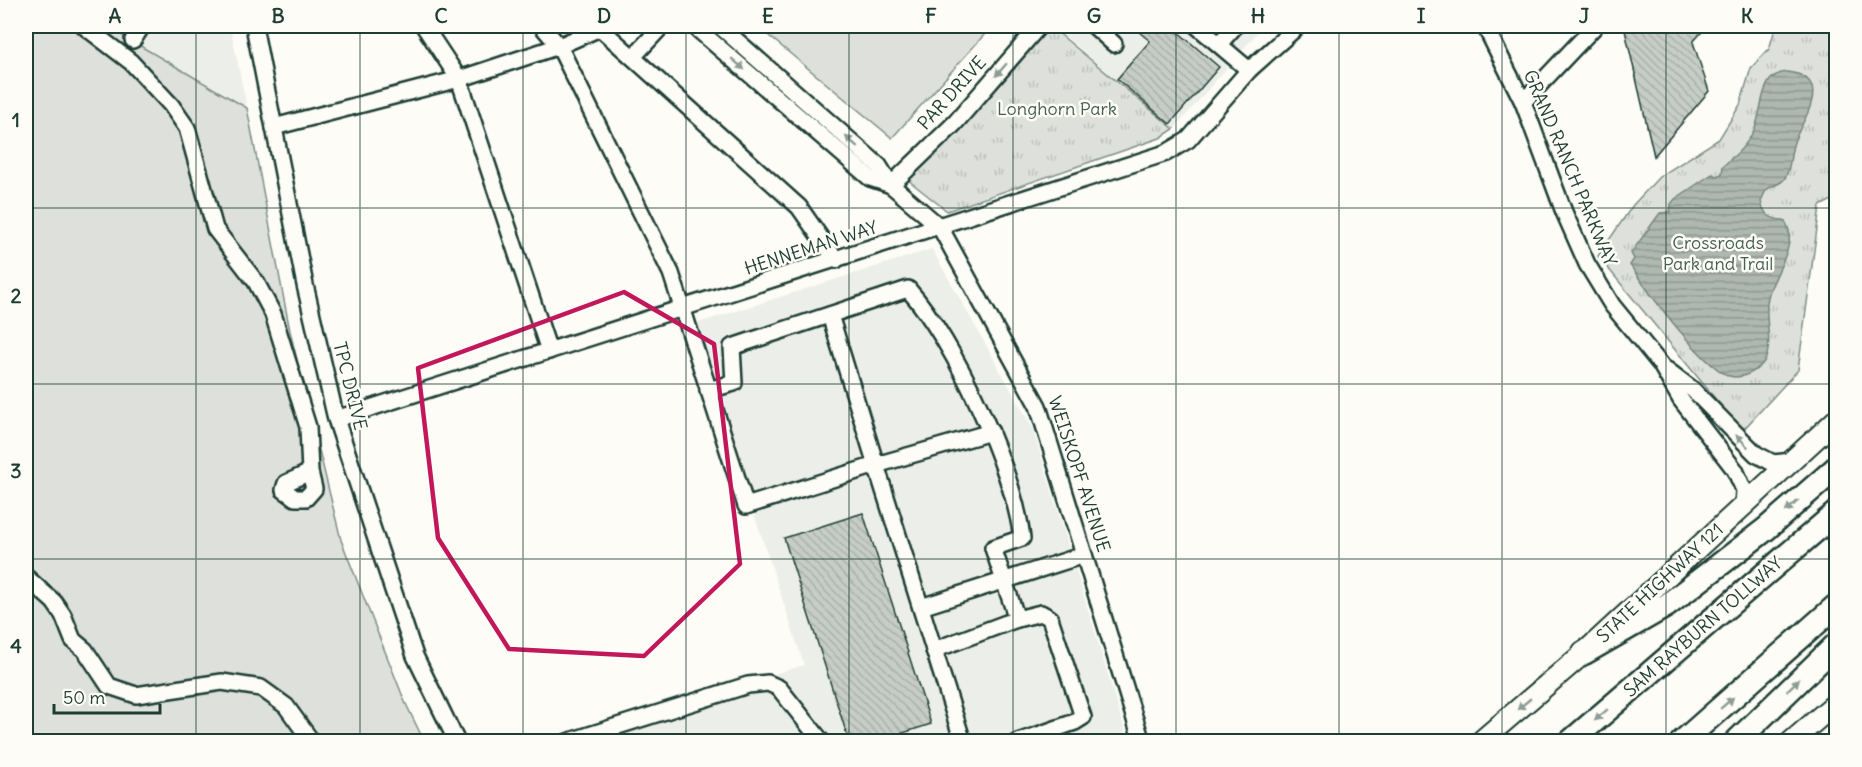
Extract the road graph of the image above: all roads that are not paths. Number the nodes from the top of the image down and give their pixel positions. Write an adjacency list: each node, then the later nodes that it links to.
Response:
1 (84, 26): 43 (street)
2 (142, 26): 18 (street)
3 (254, 26): 28 (street, TPC DRIVE)
4 (424, 26): 26 (street)
5 (542, 26): 22 (street)
6 (662, 26): 23 (street)
7 (694, 26): 29 (street, one-way to 29)
8 (720, 26): 29 (street, one-way to 8)
9 (1039, 26): 29 (street, PAR DRIVE, one-way to 29)
10 (1094, 26): 20 (street)
11 (1197, 26): 21 (street)
12 (1235, 26): 21 (street)
13 (1288, 26): 24 (street, HENNEMAN WAY)
14 (1298, 26): 24 (street, HENNEMAN WAY)
15 (1474, 26): 19 (street, GRAND RANCH PARKWAY)
16 (1485, 26): 19 (street, GRAND RANCH PARKWAY)
17 (1596, 26): 27 (street)
18 (133, 40)
19 (1491, 41): 27 (street, GRAND RANCH PARKWAY)
20 (1114, 44)
21 (1219, 44): 25 (street)
22 (559, 46): 23 (street); 26 (street); 32 (street)
23 (633, 57): 31 (street)
24 (1263, 57): 25 (street, HENNEMAN WAY)
25 (1249, 70): 30 (street, HENNEMAN WAY)
26 (459, 79): 28 (street); 34 (street)
27 (1523, 102): 35 (street, GRAND RANCH PARKWAY)
28 (274, 127): 37 (street, TPC DRIVE)
29 (891, 185): 30 (street, WEISKOPF AVENUE)
30 (940, 227): 31 (street, HENNEMAN WAY); 46 (street, WEISKOPF AVENUE)
31 (836, 260): 32 (street, HENNEMAN WAY)
32 (682, 309): 34 (street, HENNEMAN WAY); 36 (street)
33 (830, 315): 36 (street); 39 (street); 41 (street)
34 (549, 351): 37 (street, HENNEMAN WAY)
35 (1661, 365): 40 (street, GRAND RANCH PARKWAY, one-way to 35); 44 (street, GRAND RANCH PARKWAY)
36 (708, 390): 41 (street)
37 (336, 419): 58 (street, TPC DRIVE)
38 (1836, 420): 40 (main road, STATE HIGHWAY 121)
39 (991, 432): 41 (street); 48 (street)
40 (1793, 461): 44 (main road, STATE HIGHWAY 121)
41 (876, 465): 50 (street)
42 (1836, 468): 54 (highway, one-way to 54)
43 (310, 471)
44 (1743, 507): 54 (main road, STATE HIGHWAY 121)
45 (1836, 513): 64 (highway, SAM RAYBURN TOLLWAY, one-way to 64)
46 (1084, 555): 48 (street); 56 (street, WEISKOPF AVENUE)
47 (26, 577): 57 (street)
48 (1005, 580): 50 (street); 51 (street)
49 (1836, 606): 65 (highway, one-way to 49)
50 (921, 607): 53 (street)
51 (1017, 619): 53 (street); 62 (street)
52 (1836, 645): 66 (highway, one-way to 52)
53 (934, 650): 61 (street)
54 (1584, 653): 63 (main road, STATE HIGHWAY 121, one-way to 63)
55 (1836, 703): 67 (main road)
56 (1138, 739)
57 (312, 741)
58 (457, 741)
59 (567, 741): 60 (street)
60 (822, 741)
61 (963, 741)
62 (1018, 741)
63 (1480, 741)
64 (1570, 741)
65 (1682, 741)
66 (1736, 741)
67 (1791, 741)

